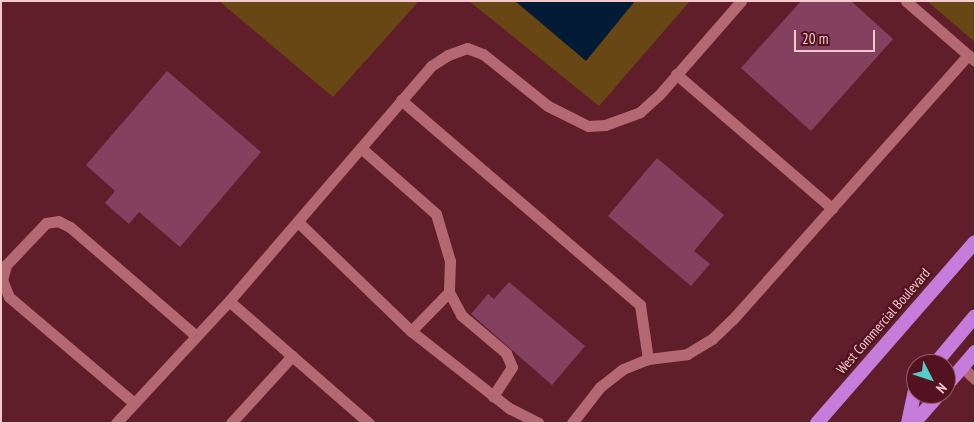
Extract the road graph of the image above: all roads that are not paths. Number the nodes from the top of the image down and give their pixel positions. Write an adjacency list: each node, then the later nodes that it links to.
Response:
1 (741, 1): 4 (lane)
2 (906, 1): 3 (lane)
3 (971, 58): 7 (lane)
4 (676, 74): 5 (lane); 7 (lane)
5 (401, 100): 6 (lane); 18 (lane)
6 (361, 148): 8 (lane); 10 (lane)
7 (832, 208): 18 (lane)
8 (298, 222): 11 (lane); 13 (lane)
9 (975, 242): 31 (highway, West Commercial Boulevard)
10 (449, 292): 13 (lane); 22 (lane)
11 (229, 301): 14 (lane); 17 (lane)
12 (975, 316): 16 (highway)
13 (412, 331): 22 (lane)
14 (194, 335): 23 (lane); 23 (lane)
15 (975, 352): 19 (highway)
16 (943, 354)
17 (292, 356): 27 (lane); 28 (lane)
18 (648, 359): 30 (lane)
19 (962, 368): 20 (highway); 21 (lane)
20 (956, 375)
21 (975, 379)
22 (493, 396): 29 (lane)
23 (134, 403): 26 (lane)
24 (912, 404): 32 (highway)
25 (930, 404): 33 (highway)
26 (116, 423)
27 (231, 423)
28 (369, 423)
29 (538, 423)
30 (572, 423)
31 (817, 423)
32 (908, 423)
33 (914, 423)

